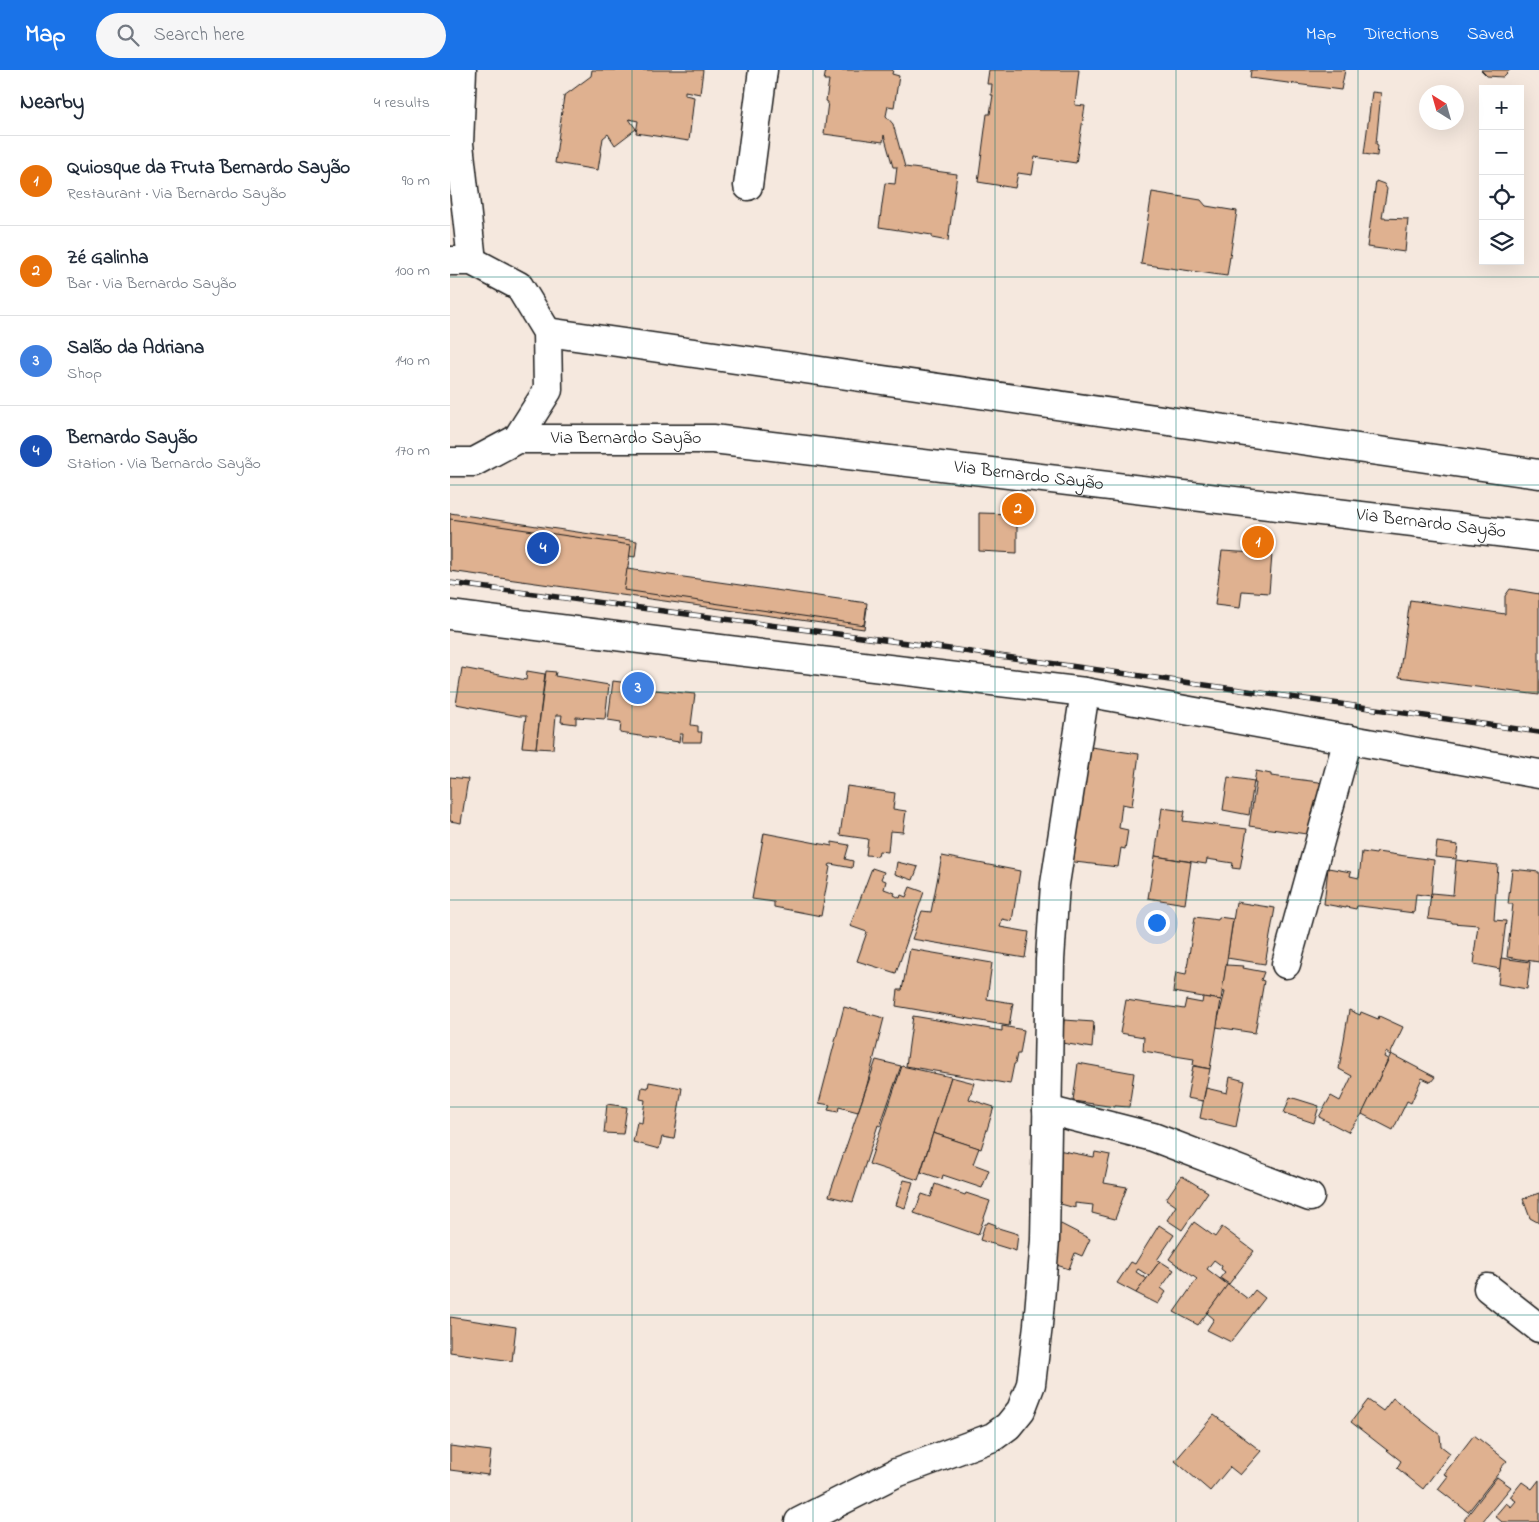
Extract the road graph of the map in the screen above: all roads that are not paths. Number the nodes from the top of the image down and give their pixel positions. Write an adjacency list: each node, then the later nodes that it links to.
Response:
1 (462, 70): 4 (street)
2 (764, 70): 3 (street)
3 (748, 186)
4 (461, 261): 5 (street)
5 (547, 332): 6 (street); 8 (street)
6 (517, 439): 7 (street); 9 (street, Via Bernardo Sayão)
7 (450, 462)
8 (1539, 474)
9 (1539, 537)
10 (450, 615): 11 (street)
11 (1086, 692): 12 (street); 15 (street)
12 (1348, 739): 13 (street); 14 (street)
13 (1539, 774)
14 (1286, 964)
15 (1048, 1110): 16 (street); 19 (street)
16 (1310, 1197)
17 (1488, 1288): 18 (street)
18 (1539, 1328)
19 (799, 1522)

